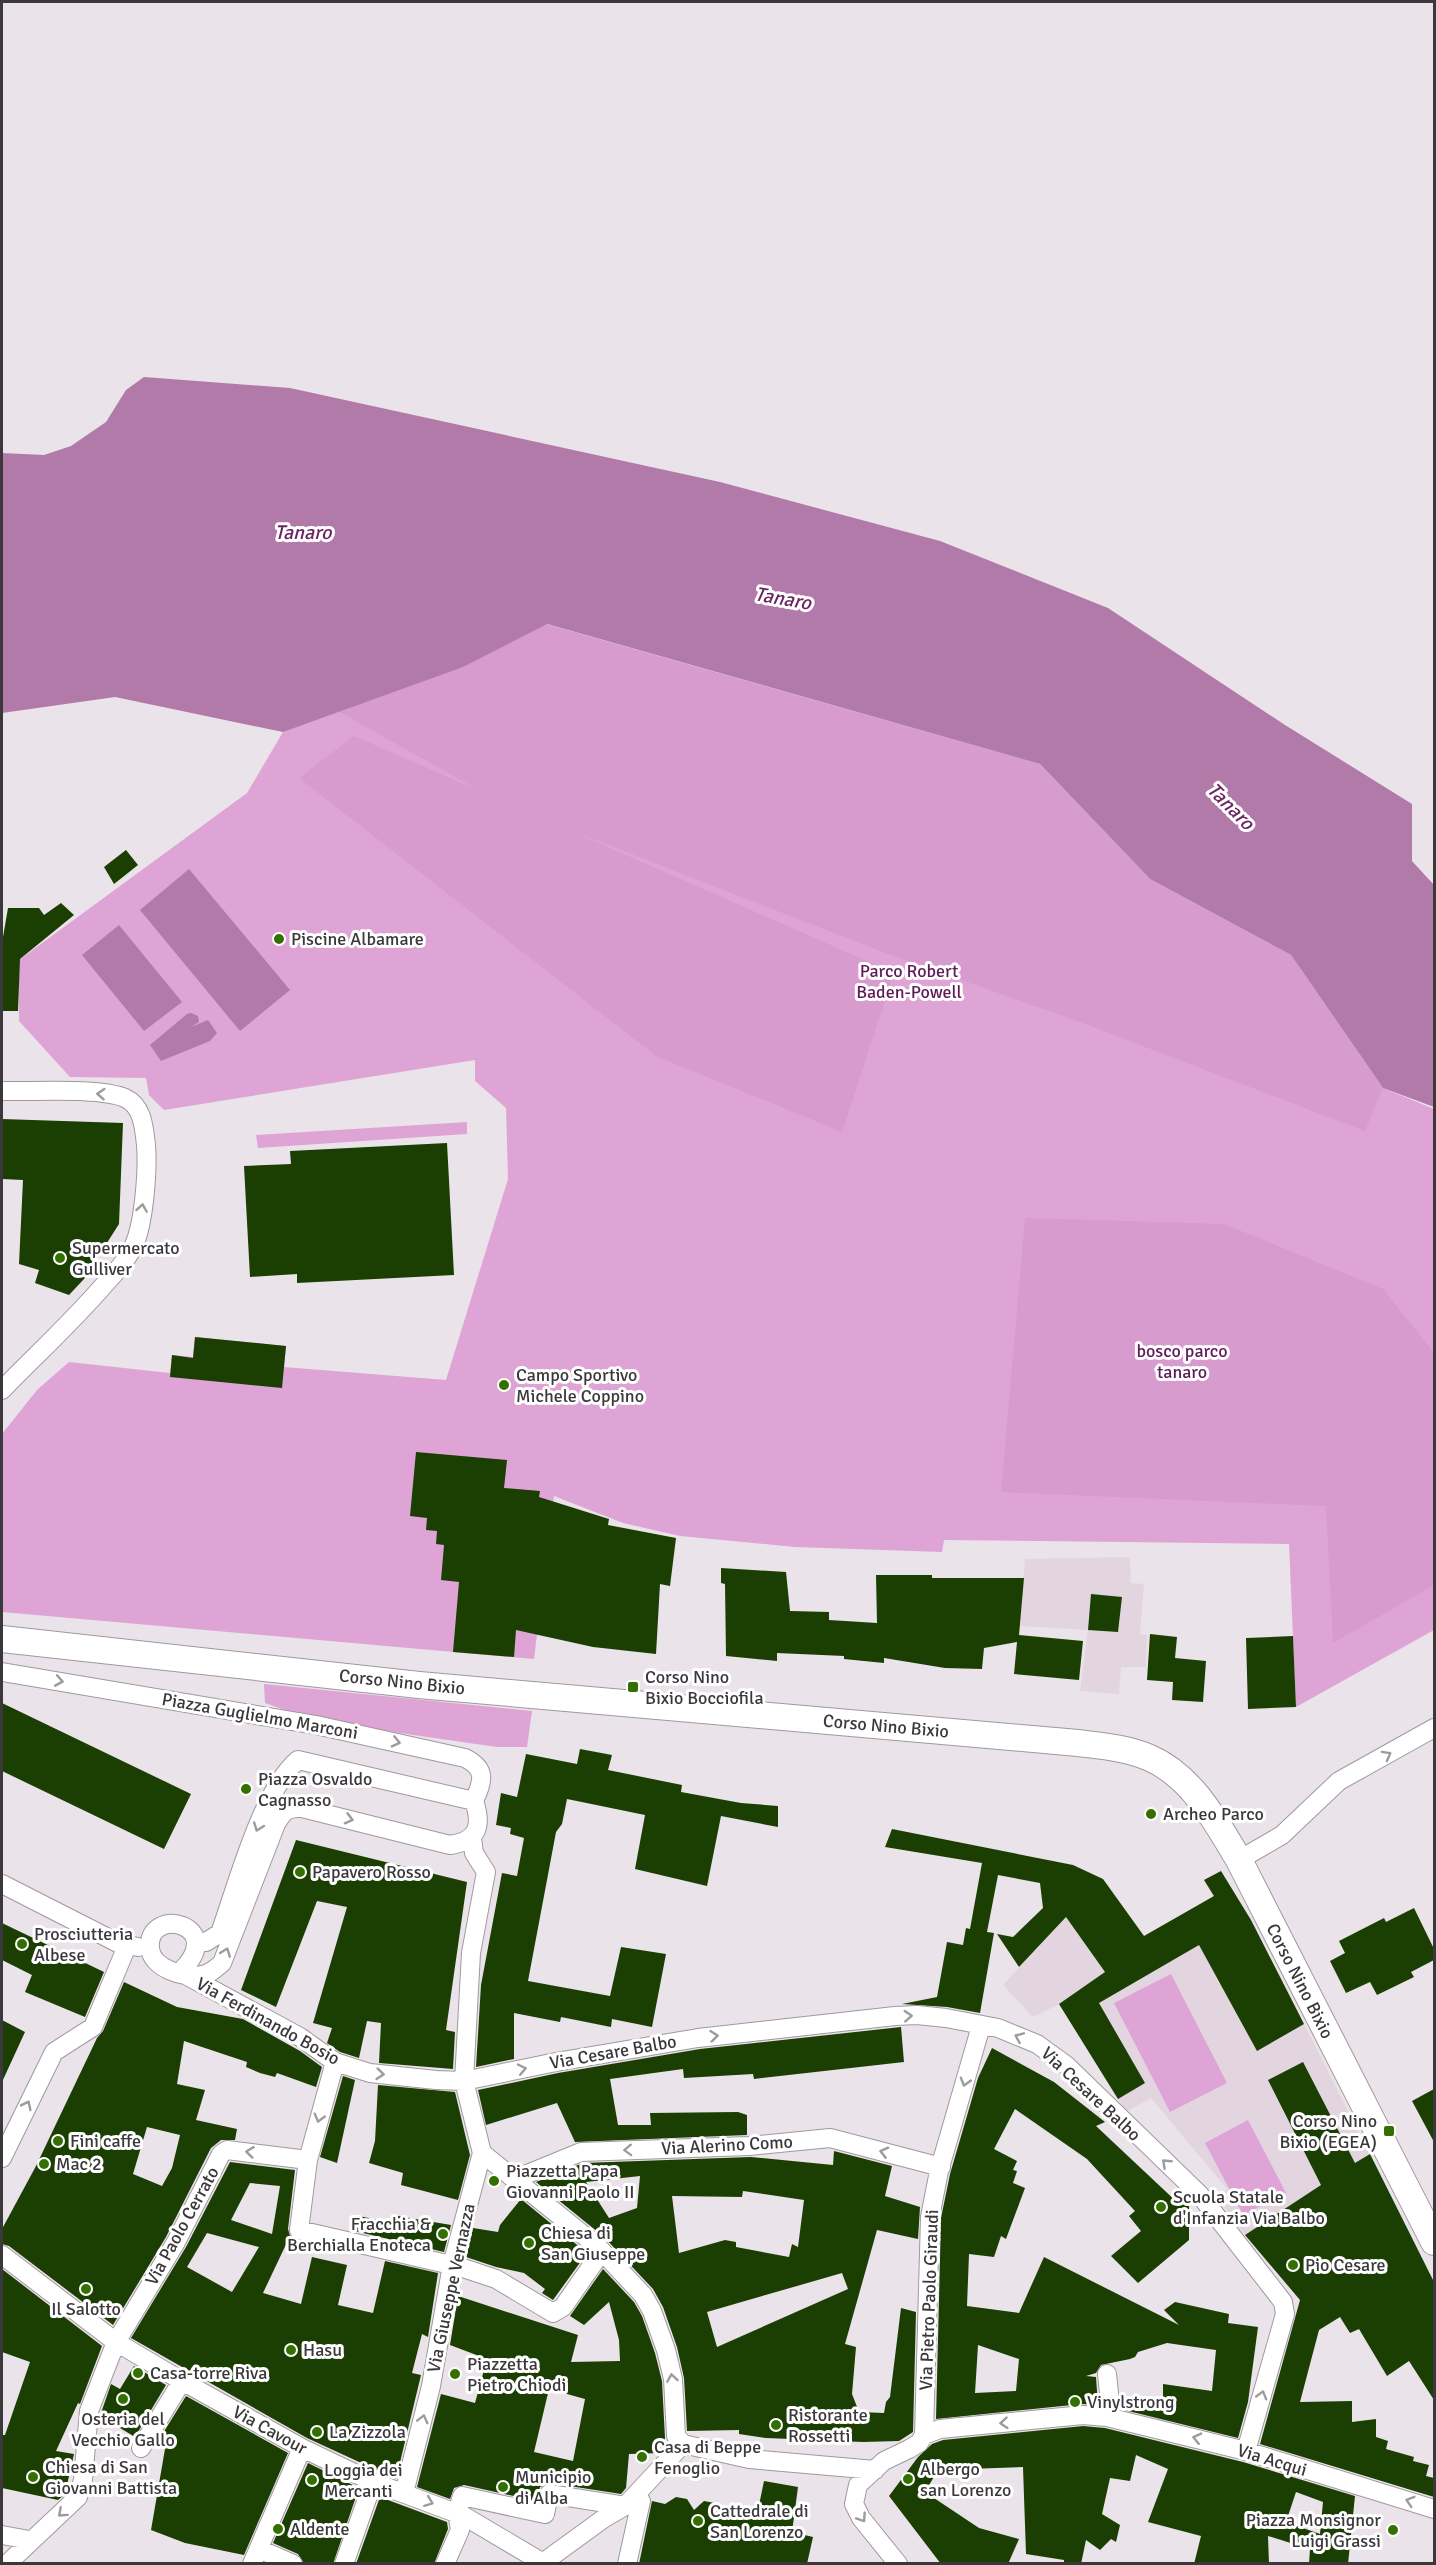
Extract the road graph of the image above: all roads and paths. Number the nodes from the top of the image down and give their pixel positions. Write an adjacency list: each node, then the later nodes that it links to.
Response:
1 (2, 1091): 2 (street, one-way to 1)
2 (2, 1390)
3 (2, 1639): 4 (main road, Corso Nino Bixio)
4 (57, 1644): 5 (main road, Corso Nino Bixio); 10 (main road, Corso Nino Bixio)
5 (2, 1649)
6 (2, 1672): 8 (street, Piazza Guglielmo Marconi, one-way to 8)
7 (1434, 1728): 10 (street, one-way to 7)
8 (474, 1801): 9 (street, Piazza Guglielmo Marconi); 12 (street, Piazza Guglielmo Marconi, one-way to 12)
9 (472, 1838): 15 (street, one-way to 9); 18 (street, Via Giuseppe Vernazza)
10 (1239, 1860): 24 (main road, Corso Nino Bixio)
11 (2, 1884): 13 (street)
12 (196, 1941): 14 (street); 15 (street)
13 (127, 1946): 14 (street); 20 (street, one-way to 13)
14 (150, 1948): 15 (street)
15 (180, 1972): 17 (street, Via Ferdinando Bosio)
16 (981, 2026): 18 (street, Via Cesare Balbo, one-way to 16); 22 (street, Via Pietro Paolo Giraudi, one-way to 22); 36 (street, Via Cesare Balbo, one-way to 16)
17 (335, 2062): 18 (street, Via Ferdinando Bosio, one-way to 18); 21 (street, one-way to 21)
18 (464, 2081): 19 (street, Via Giuseppe Vernazza)
19 (482, 2153): 23 (street); 27 (street, Via Giuseppe Vernazza)
20 (2, 2158)
21 (308, 2160): 27 (street); 28 (street, Via Paolo Cerrato, one-way to 28)
22 (941, 2167): 23 (street, Via Alerino Como, one-way to 23); 32 (street, Via Pietro Paolo Giraudi)
23 (515, 2180): 25 (street)
24 (1434, 2242)
25 (602, 2251): 27 (street); 33 (street, one-way to 25)
26 (2, 2255): 28 (street, Via Cavour)
27 (452, 2265): 39 (street, Via Giuseppe Vernazza, one-way to 27)
28 (116, 2342): 30 (street, Via Cavour); 44 (street, one-way to 44)
29 (1107, 2374): 31 (street)
30 (182, 2381): 34 (street); 35 (street, Via Cavour)
31 (1107, 2417): 32 (street, Via Acqui, one-way to 32); 36 (street, Via Acqui, one-way to 31)
32 (924, 2435): 37 (street, Via Acqui)
33 (679, 2440): 37 (street); 40 (street)
34 (141, 2448)
35 (302, 2448): 38 (street, Via Cavour); 45 (street)
36 (1246, 2451): 41 (street, Via Acqui, one-way to 36)
37 (875, 2470): 52 (street, Via Acqui, one-way to 52)
38 (373, 2482): 39 (street, Via Cavour); 49 (street)
39 (404, 2493): 42 (street, Via Cavour, one-way to 42)
40 (625, 2506): 42 (street); 46 (street); 51 (street)
41 (1434, 2509)
42 (461, 2514): 46 (street, Via Cavour); 50 (street)
43 (2, 2535): 44 (street)
44 (29, 2540): 47 (street)
45 (256, 2556): 48 (street)
46 (542, 2563)
47 (7, 2564)
48 (293, 2564)
49 (344, 2564)
50 (446, 2564)
51 (627, 2564)
52 (898, 2564)

